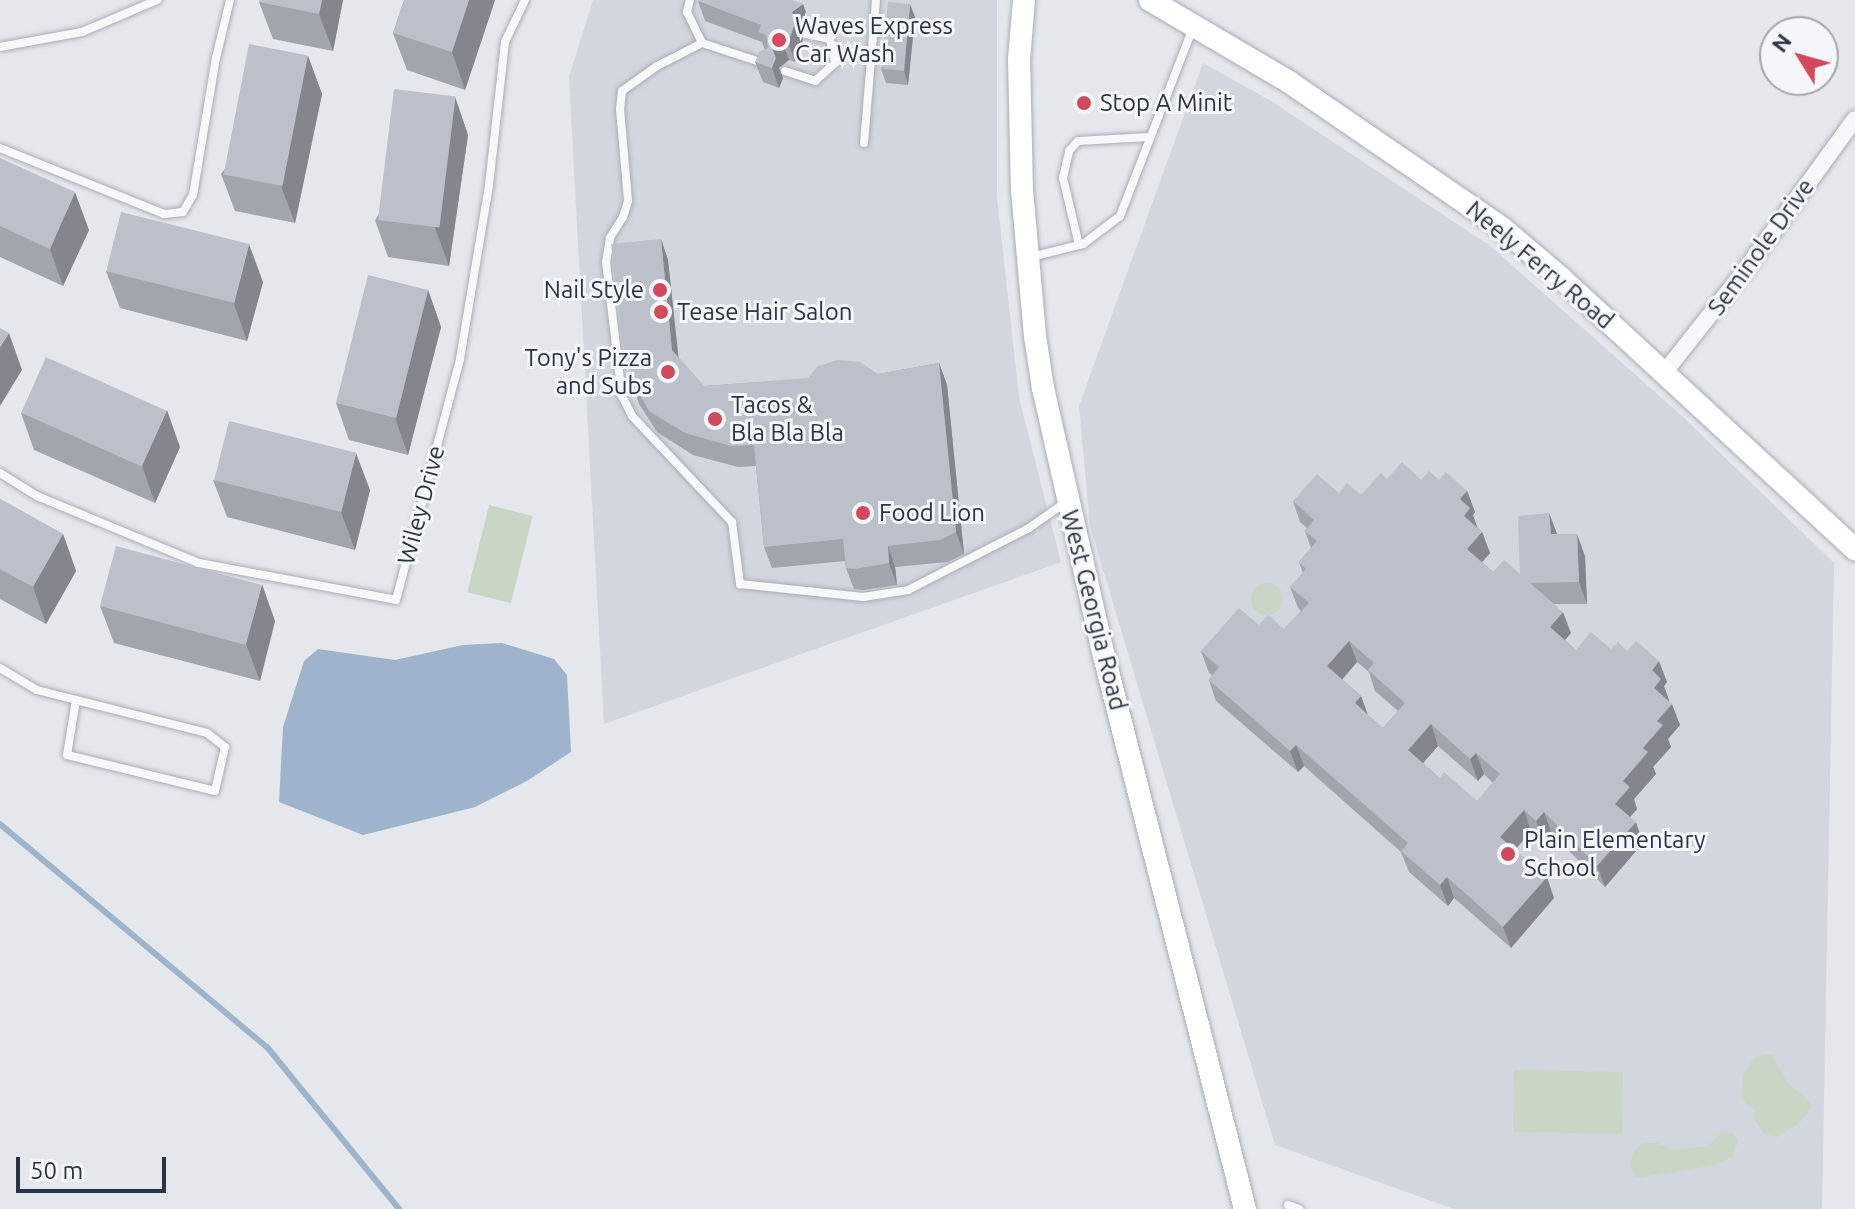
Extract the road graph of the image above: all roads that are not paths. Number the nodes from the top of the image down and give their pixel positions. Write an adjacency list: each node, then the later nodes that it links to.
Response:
1 (157, 0): 11 (lane)
2 (230, 0): 17 (lane)
3 (525, 0): 21 (lane, Wiley Drive)
4 (690, 0): 10 (lane)
5 (876, 0): 16 (lane)
6 (1024, 0): 19 (main road, West Georgia Road)
7 (1150, 0): 8 (main road, Neely Ferry Road)
8 (1194, 24): 15 (lane); 20 (main road, Neely Ferry Road)
9 (806, 34): 13 (lane)
10 (702, 43): 12 (lane); 22 (lane)
11 (0, 47)
12 (769, 65)
13 (785, 71)
14 (1855, 119): 20 (street, Seminole Drive)
15 (1149, 137): 18 (lane); 18 (lane)
16 (864, 143)
17 (0, 148)
18 (1079, 245): 19 (lane)
19 (1027, 259): 22 (main road, West Georgia Road)
20 (1664, 373): 23 (main road, Neely Ferry Road)
21 (0, 473)
22 (1067, 502): 27 (main road, West Georgia Road)
23 (1855, 549)
24 (0, 668): 25 (lane)
25 (76, 700): 25 (lane)
26 (1288, 1205): 28 (lane)
27 (1245, 1209)
28 (1299, 1209)

